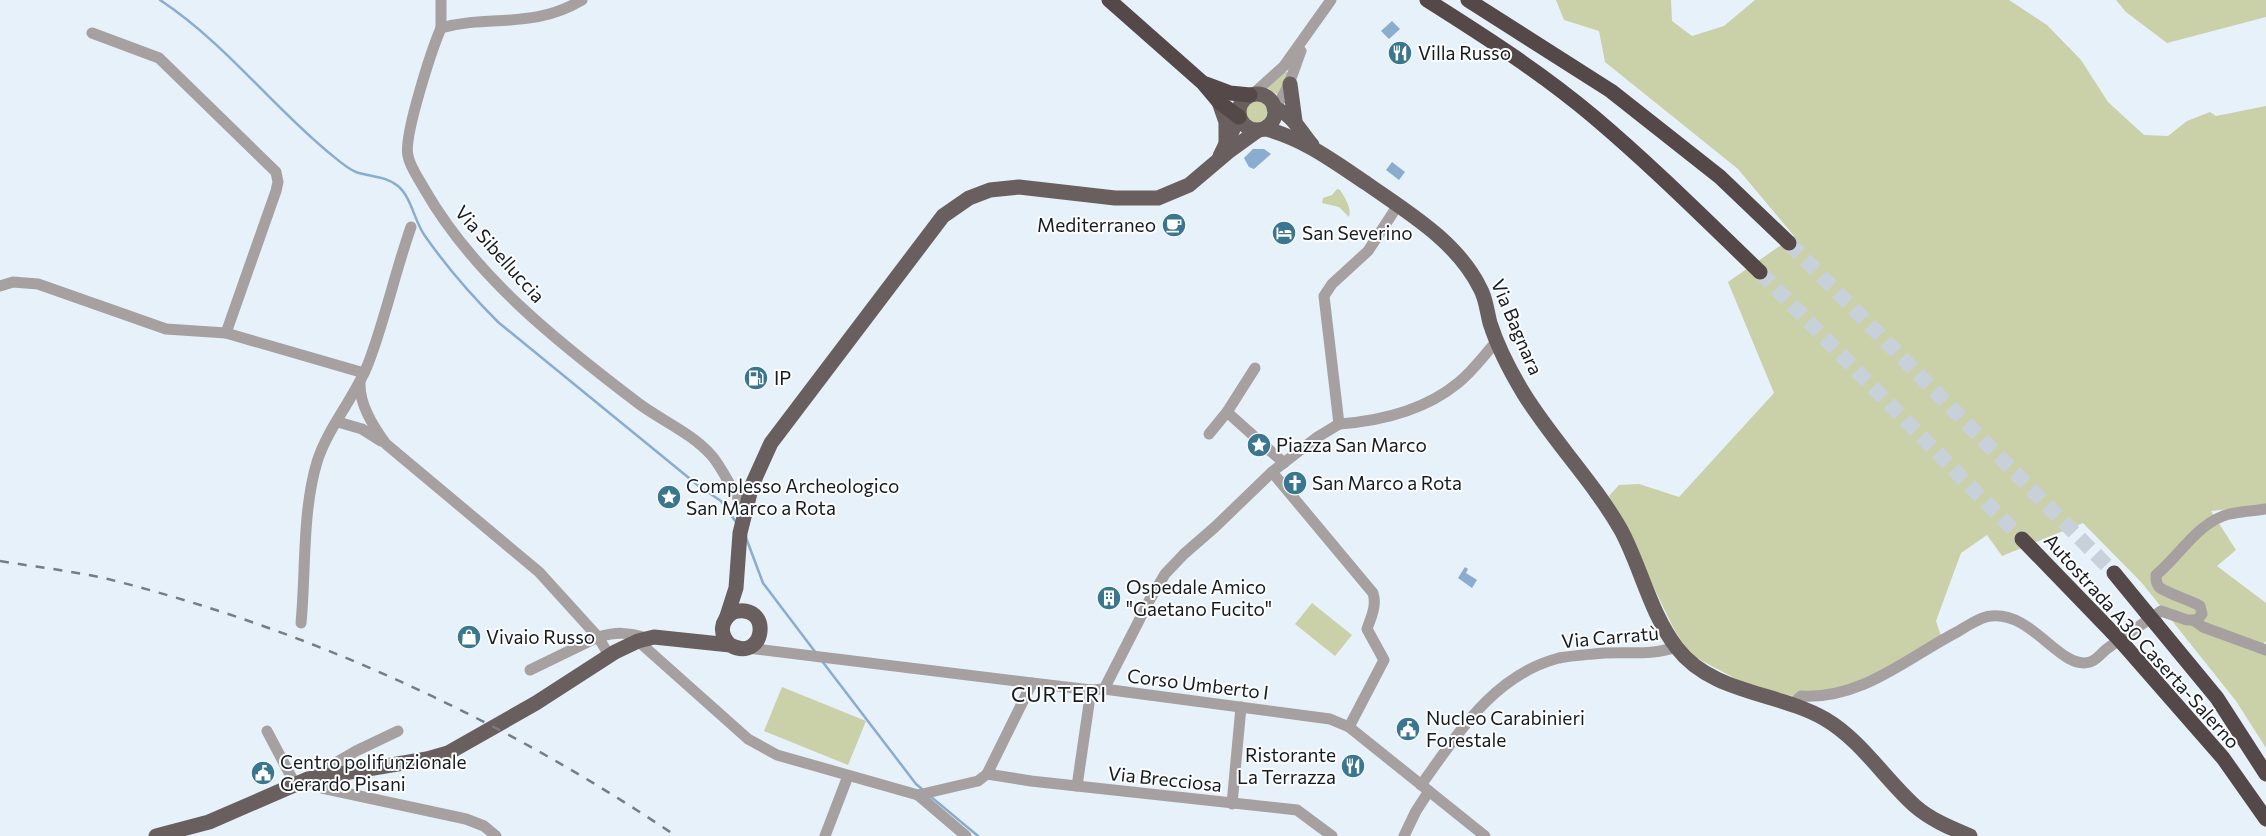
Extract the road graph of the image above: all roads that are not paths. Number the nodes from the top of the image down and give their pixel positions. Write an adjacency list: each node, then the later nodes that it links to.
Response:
1 (441, 0): 7 (street, Via Sibelluccia)
2 (582, 0): 7 (street)
3 (1109, 0): 10 (highway)
4 (1331, 0): 9 (street)
5 (1427, 0): 24 (highway)
6 (1468, 0): 23 (highway)
7 (441, 28): 37 (street, Via Sibelluccia)
8 (92, 34): 26 (street)
9 (1306, 37): 11 (street); 12 (street)
10 (1203, 83): 12 (highway); 13 (highway)
11 (1290, 84): 14 (street); 16 (main road)
12 (1251, 95): 14 (main road); 15 (main road)
13 (1219, 102): 15 (highway); 18 (main road)
14 (1274, 108): 16 (main road, Via Bagnara); 17 (main road)
15 (1239, 117): 17 (main road); 18 (main road)
16 (1295, 121): 19 (main road, Via Bagnara)
17 (1261, 130): 19 (main road, Via Bagnara); 20 (main road)
18 (1226, 144): 20 (main road)
19 (1313, 146): 21 (main road, Via Bagnara)
20 (1218, 161): 37 (main road)
21 (1398, 205): 27 (main road, Via Bagnara); 32 (street)
22 (412, 227): 29 (street)
23 (1789, 243)
24 (1760, 272)
25 (0, 286): 26 (street)
26 (226, 333): 29 (street)
27 (1497, 341): 32 (street); 51 (main road, Via Bagnara)
28 (1255, 368): 30 (street)
29 (362, 377): 31 (street); 34 (street)
30 (1227, 412): 33 (street); 35 (street)
31 (338, 422): 34 (street); 45 (street)
32 (1339, 424): 35 (street)
33 (1209, 434)
34 (386, 444): 47 (street)
35 (1284, 463): 36 (street)
36 (1272, 472): 58 (street); 62 (street)
37 (747, 504): 41 (main road)
38 (2266, 509): 43 (street)
39 (2022, 539): 75 (highway, Autostrada A30 Caserta-Salerno, bridge)
40 (2114, 573): 67 (highway, Autostrada A30 Caserta-Salerno, bridge)
41 (736, 588): 42 (main road); 44 (main road)
42 (746, 610): 44 (main road); 46 (main road)
43 (2193, 620): 53 (street); 60 (street)
44 (725, 622): 49 (main road); 50 (main road)
45 (301, 624)
46 (760, 635): 52 (main road); 54 (street)
47 (598, 637): 48 (street); 55 (street); 56 (street)
48 (642, 639): 49 (main road); 55 (main road); 68 (street)
49 (702, 642): 50 (main road)
50 (730, 645): 52 (main road)
51 (1676, 647): 60 (main road, Via Bagnara); 71 (street, Via Carratù)
52 (748, 648): 54 (street, Corso Umberto I)
53 (2266, 650)
54 (772, 651): 57 (street, Corso Umberto I)
55 (609, 656): 65 (main road)
56 (530, 670)
57 (1032, 683): 59 (street, Corso Umberto I); 66 (street)
58 (1104, 689): 59 (street, Corso Umberto I); 61 (street, Corso Umberto I)
59 (1091, 690): 70 (street)
60 (1791, 706): 83 (main road, Via Bagnara)
61 (1241, 707): 62 (street, Corso Umberto I); 74 (street)
62 (1349, 727): 71 (street, Corso Umberto I)
63 (398, 731): 69 (street)
64 (267, 732): 69 (street)
65 (338, 774): 69 (main road); 72 (street)
66 (987, 774): 70 (street, Via Brecciosa); 73 (street)
67 (2266, 774)
68 (848, 776): 73 (street); 78 (street)
69 (301, 782): 72 (street); 76 (main road)
70 (1077, 786): 74 (street, Via Brecciosa)
71 (1425, 788): 81 (street, Via Carratù); 82 (street, Corso Umberto I)
72 (344, 792): 77 (street)
73 (921, 795): 79 (street)
74 (1232, 804): 80 (street, Via Brecciosa)
75 (2266, 819)
76 (156, 836)
77 (496, 836)
78 (824, 836)
79 (966, 836)
80 (1332, 836)
81 (1404, 836)
82 (1485, 836)
83 (1970, 836)

